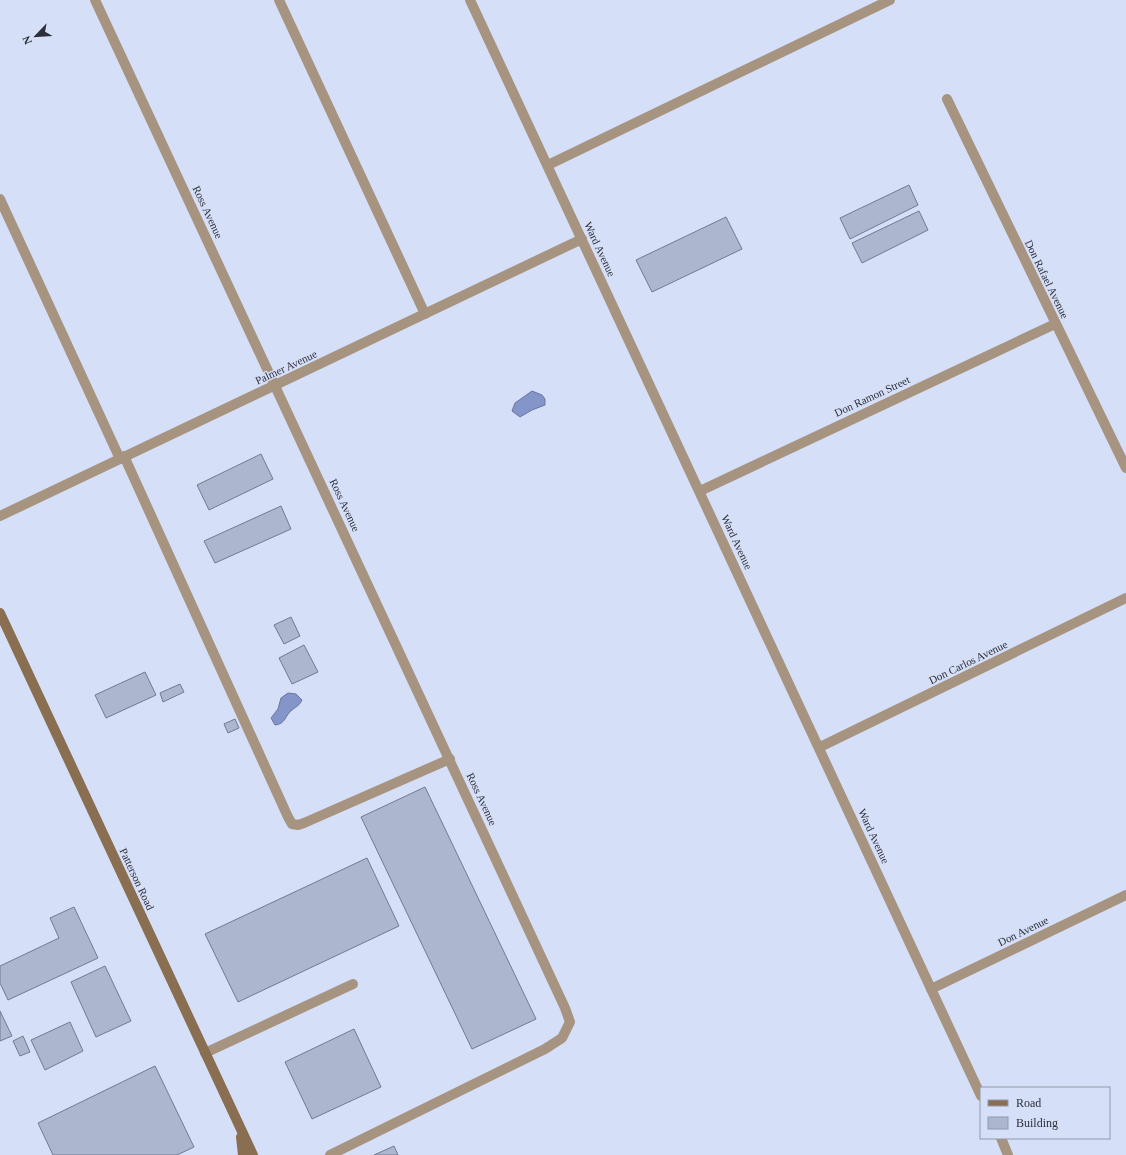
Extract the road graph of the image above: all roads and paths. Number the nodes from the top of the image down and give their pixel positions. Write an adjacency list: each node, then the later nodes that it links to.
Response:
1 (95, 0): 11 (street, Ross Avenue)
2 (279, 0): 9 (street)
3 (470, 0): 6 (street, Ward Avenue)
4 (890, 0): 6 (street)
5 (946, 99): 10 (street, Don Rafael Avenue)
6 (548, 164): 8 (street, Ward Avenue)
7 (0, 199): 12 (street)
8 (582, 239): 9 (street, Palmer Avenue); 14 (street, Ward Avenue)
9 (425, 314): 11 (street, Palmer Avenue)
10 (1055, 324): 13 (street, Don Rafael Avenue); 14 (street, Don Ramon Street)
11 (276, 385): 12 (street, Palmer Avenue); 19 (street, Ross Avenue)
12 (122, 458): 15 (street, Palmer Avenue); 19 (street)
13 (1126, 468)
14 (700, 491): 18 (street, Ward Avenue)
15 (0, 516)
16 (1126, 598): 18 (street, Don Carlos Avenue)
17 (0, 613): 23 (main road, Patterson Road)
18 (820, 747): 22 (street, Ward Avenue)
19 (450, 759): 29 (street, Ross Avenue)
20 (1126, 895): 22 (street, Don Avenue)
21 (353, 984): 23 (street)
22 (931, 989): 24 (street, Ward Avenue)
23 (205, 1053): 25 (main road, Patterson Road)
24 (980, 1094)
25 (240, 1127): 27 (main road); 28 (main road, Patterson Road)
26 (1000, 1139): 30 (street)
27 (243, 1155)
28 (253, 1155)
29 (330, 1155)
30 (1008, 1155)

